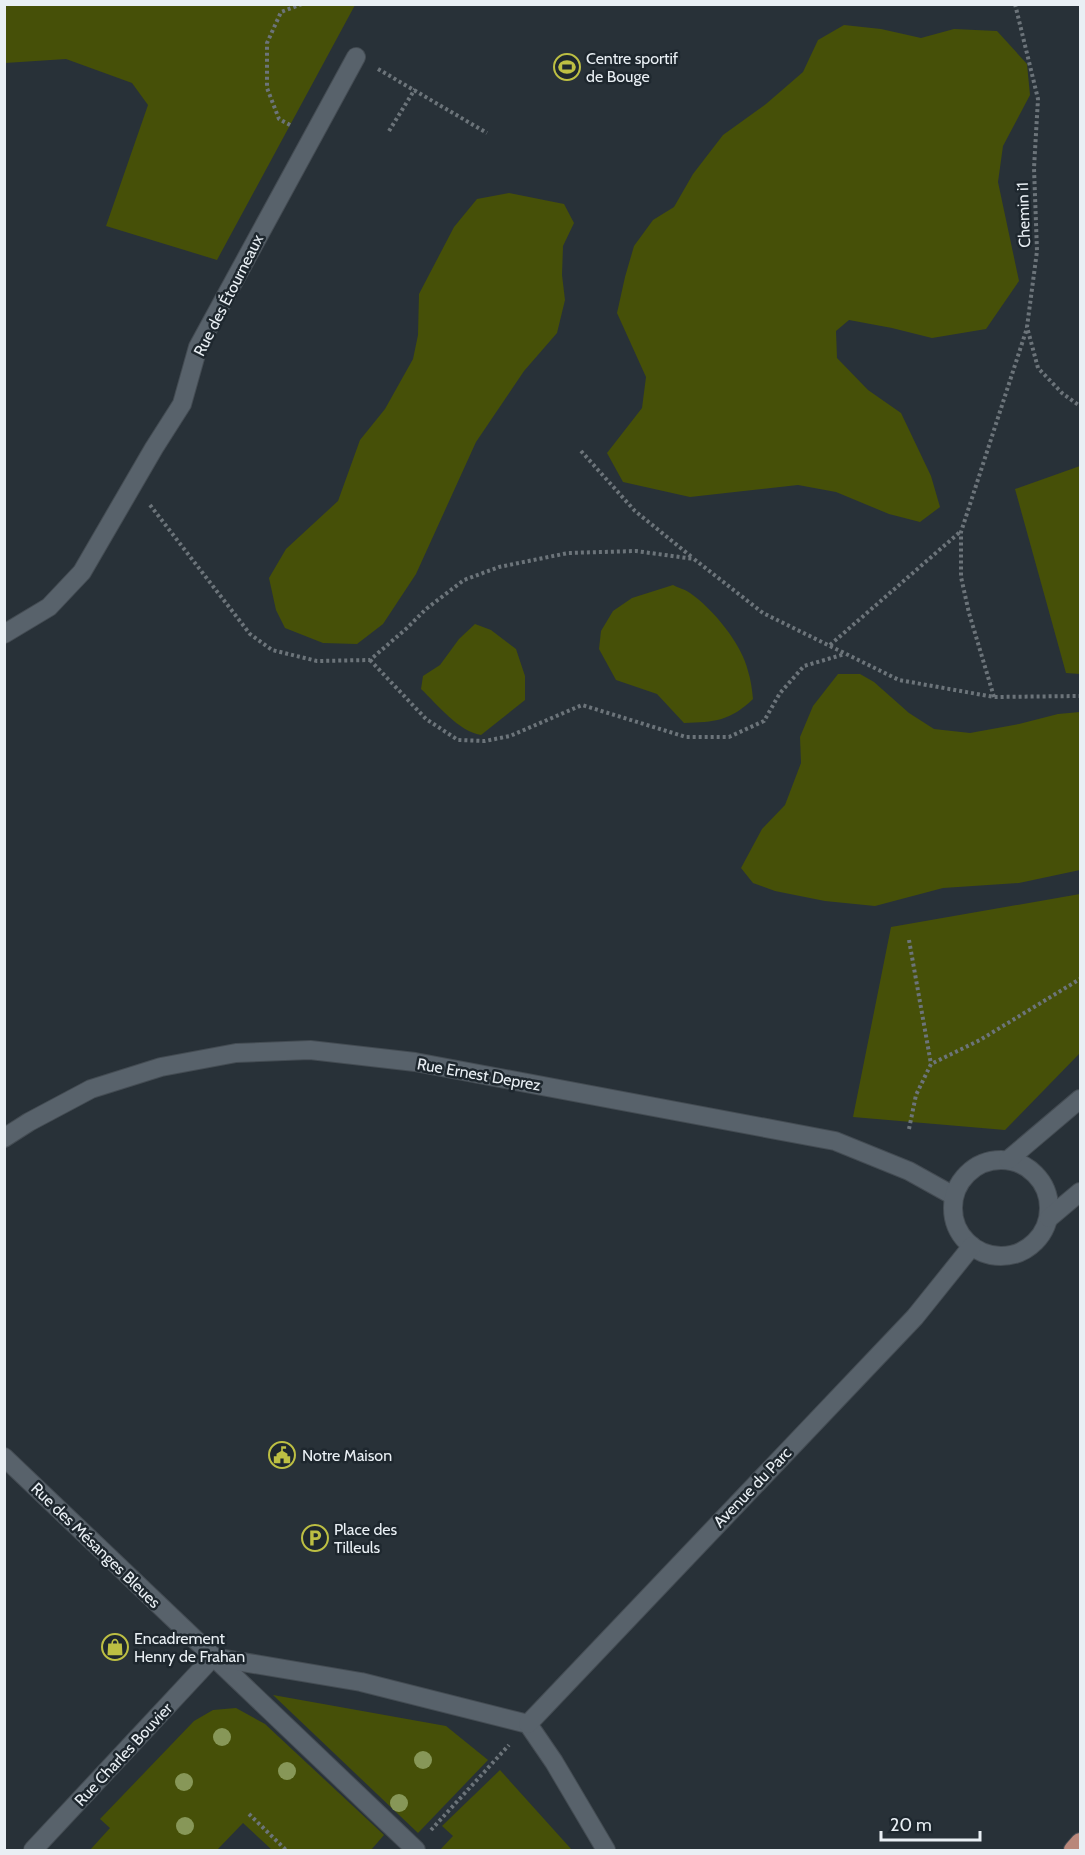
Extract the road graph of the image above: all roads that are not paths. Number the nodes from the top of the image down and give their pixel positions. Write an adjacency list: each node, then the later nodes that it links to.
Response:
1 (356, 57): 2 (street, Rue des Étourneaux)
2 (4, 634)
3 (1080, 1099): 5 (street)
4 (4, 1138): 7 (street, Rue Ernest Deprez)
5 (1008, 1160): 7 (street); 8 (street)
6 (1080, 1192): 8 (street)
7 (954, 1196): 9 (street)
8 (1049, 1218): 9 (street)
9 (972, 1246): 12 (street, Avenue du Parc)
10 (4, 1457): 11 (street, Rue des Mésanges Bleues)
11 (213, 1657): 12 (street); 14 (street, Rue des Mésanges Bleues); 15 (street, Rue Charles Bouvier)
12 (528, 1724): 16 (street)
13 (1080, 1842): 17 (main road)
14 (408, 1847)
15 (33, 1851)
16 (606, 1851)
17 (1073, 1851)

